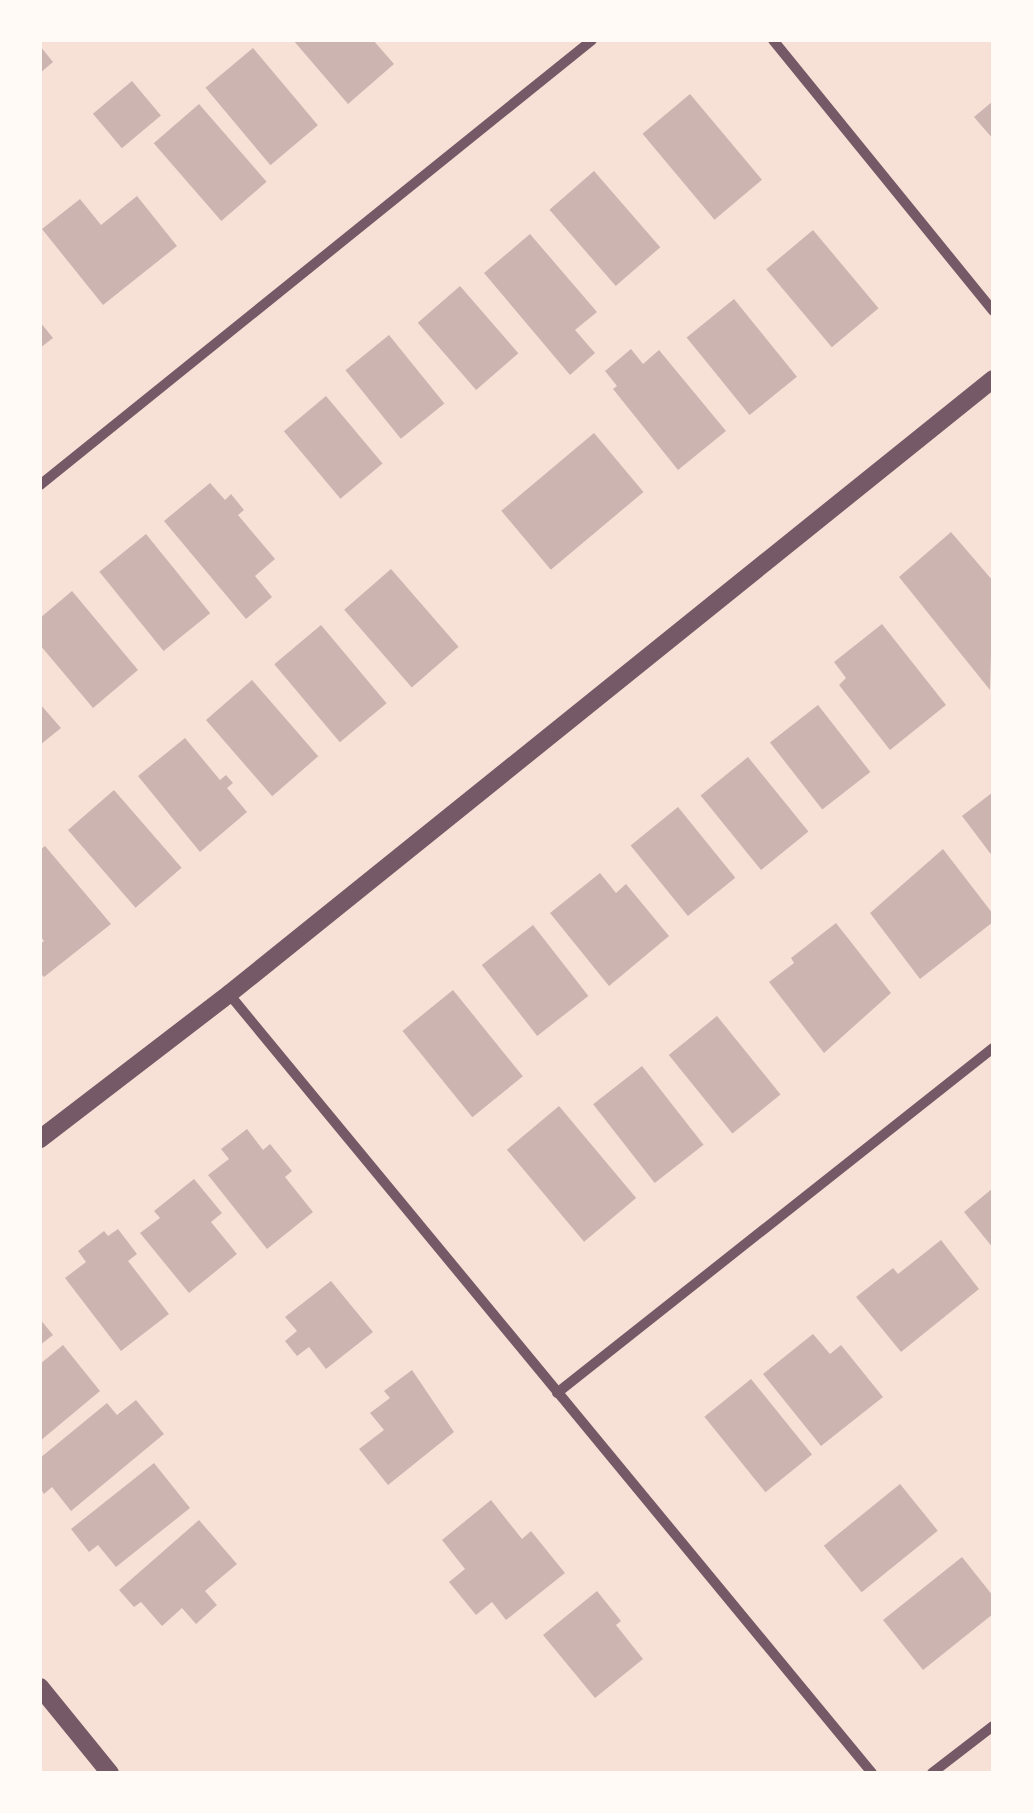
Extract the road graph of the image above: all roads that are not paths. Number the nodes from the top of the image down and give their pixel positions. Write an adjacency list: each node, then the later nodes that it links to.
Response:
1 (592, 40): 5 (street)
2 (772, 40): 3 (street)
3 (993, 311)
4 (990, 387): 6 (street)
5 (40, 484)
6 (229, 994): 8 (street); 9 (street)
7 (993, 1048): 9 (street)
8 (40, 1139)
9 (557, 1393): 13 (street)
10 (40, 1687): 12 (street)
11 (993, 1726): 14 (street)
12 (110, 1773)
13 (872, 1773)
14 (932, 1773)

